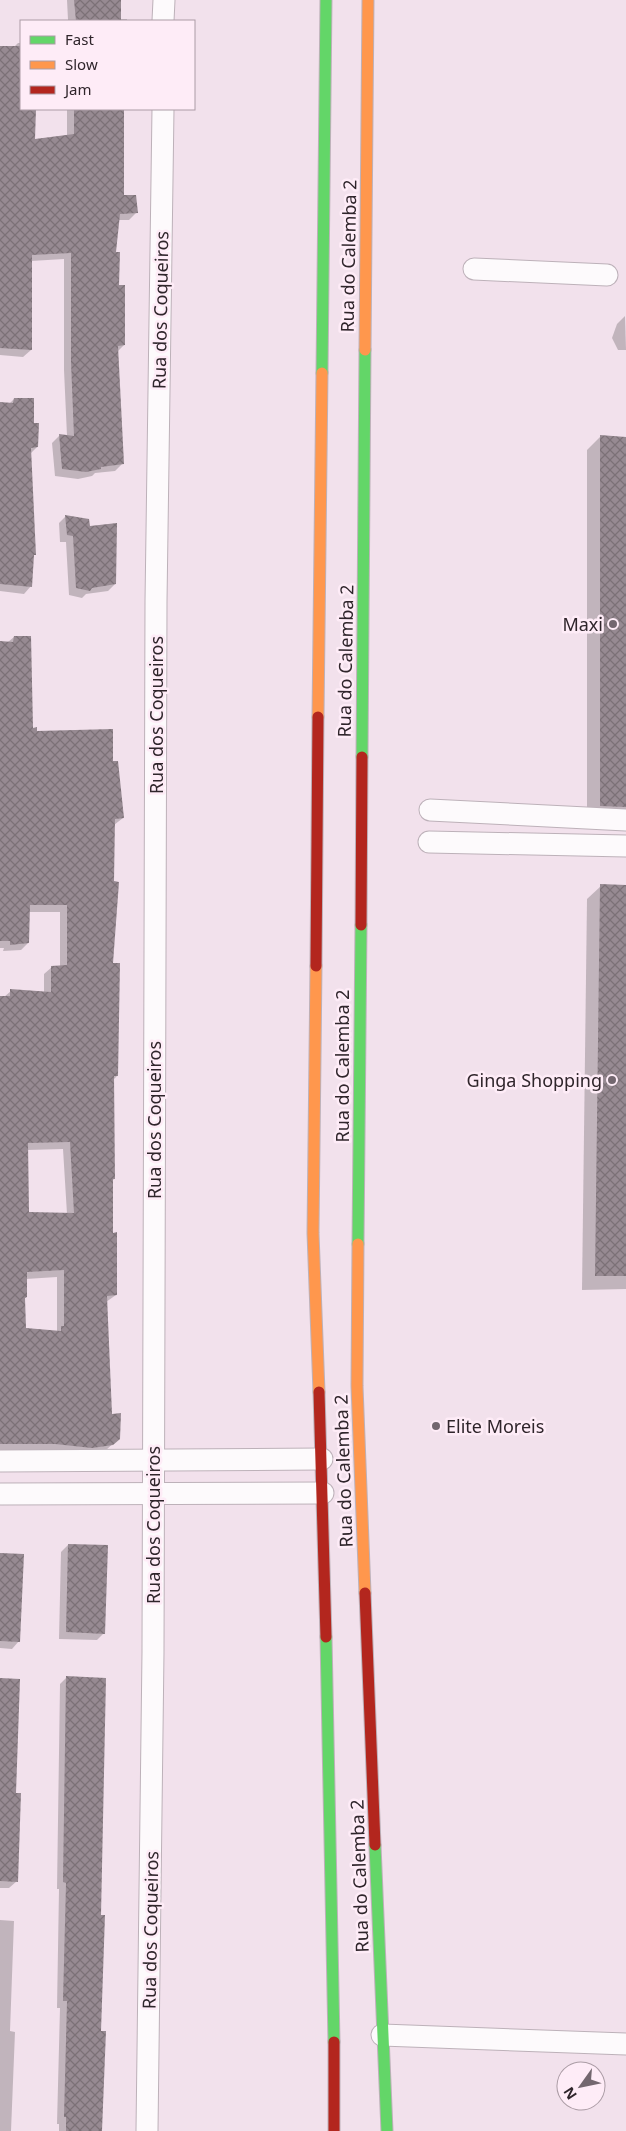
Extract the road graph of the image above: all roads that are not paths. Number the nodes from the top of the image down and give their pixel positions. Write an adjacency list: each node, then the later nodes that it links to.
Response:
1 (164, 0): 4 (street)
2 (326, 0): 12 (main road, Rua do Calemba 2)
3 (368, 0): 18 (main road, Rua do Calemba 2)
4 (164, 20)
5 (163, 110): 13 (street, Rua dos Coqueiros)
6 (474, 270): 7 (street)
7 (607, 275)
8 (430, 810): 9 (street)
9 (626, 820)
10 (429, 842): 11 (street)
11 (626, 846)
12 (322, 1459): 13 (street); 15 (main road, Rua do Calemba 2)
13 (153, 1460): 14 (street); 17 (street, Rua dos Coqueiros)
14 (0, 1461)
15 (323, 1493): 17 (street); 21 (main road, Rua do Calemba 2)
16 (0, 1494): 17 (street)
17 (153, 1494): 20 (street, Rua dos Coqueiros)
18 (382, 2035): 19 (street); 22 (main road, Rua do Calemba 2)
19 (626, 2044)
20 (148, 2131)
21 (334, 2131)
22 (387, 2131)

